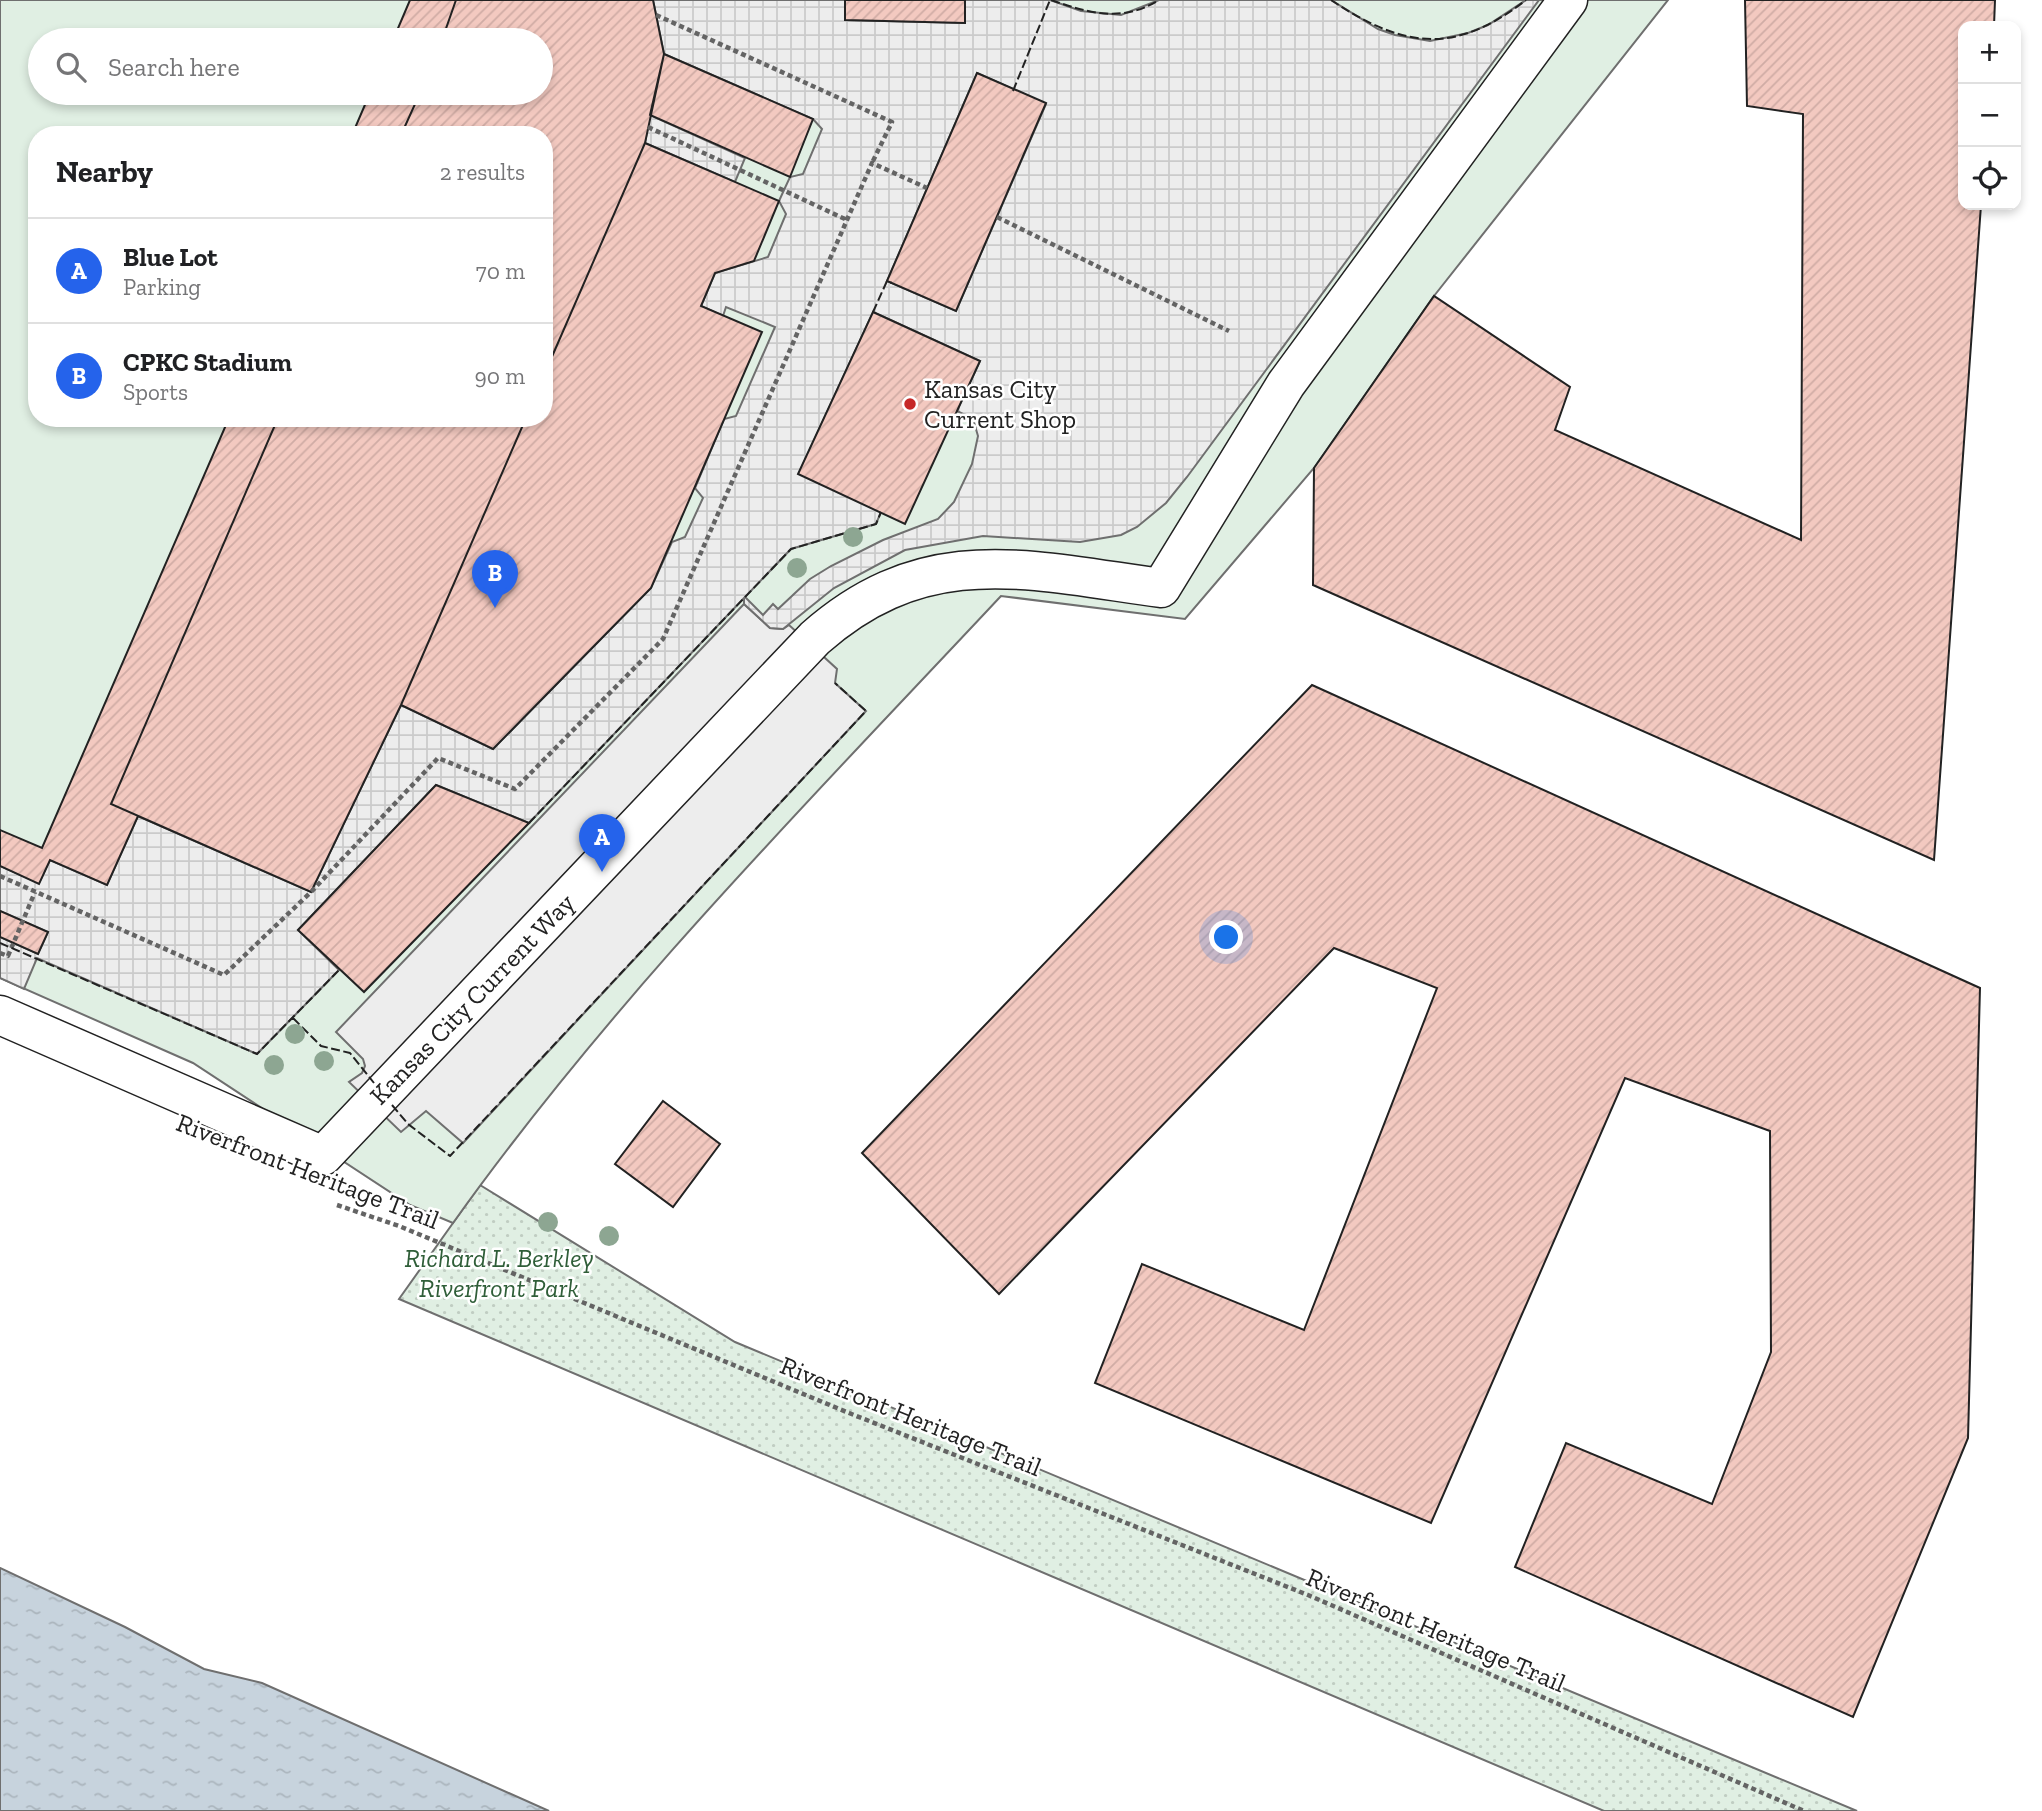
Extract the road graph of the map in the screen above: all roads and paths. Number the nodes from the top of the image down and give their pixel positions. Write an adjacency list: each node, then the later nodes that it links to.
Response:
1 (1568, 0): 12 (lane, Kansas City Current Way)
2 (656, 15): 4 (path)
3 (648, 127): 7 (path)
4 (872, 163): 5 (path); 7 (path)
5 (927, 187)
6 (998, 217): 8 (path)
7 (848, 220): 10 (path)
8 (1229, 331)
9 (0, 876): 10 (path)
10 (36, 892): 11 (path)
11 (0, 953)
12 (0, 1015)
13 (332, 1203): 14 (path, Riverfront Heritage Trail)
14 (1804, 1811)

